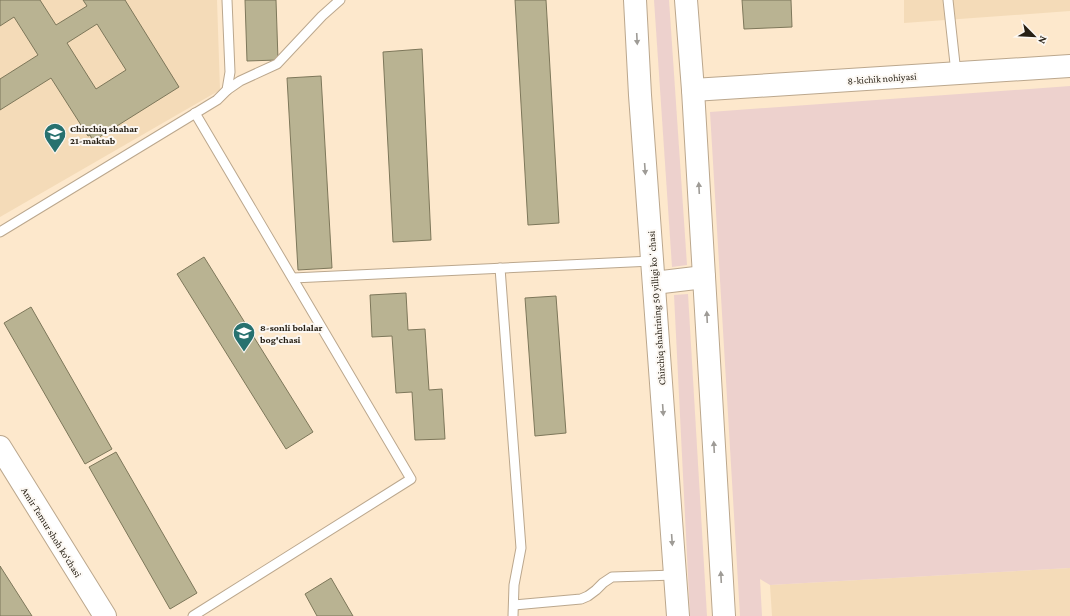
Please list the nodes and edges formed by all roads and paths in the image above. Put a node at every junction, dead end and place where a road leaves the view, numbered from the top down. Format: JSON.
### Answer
{"nodes":[{"id":1,"x":226,"y":0,"type":"edge"},
{"id":2,"x":340,"y":0,"type":"edge"},
{"id":3,"x":635,"y":0,"type":"edge"},
{"id":4,"x":686,"y":0,"type":"edge"},
{"id":5,"x":948,"y":0,"type":"edge"},
{"id":6,"x":1070,"y":66,"type":"edge"},
{"id":7,"x":956,"y":73,"type":"junction"},
{"id":8,"x":227,"y":90,"type":"junction"},
{"id":9,"x":693,"y":90,"type":"junction"},
{"id":10,"x":195,"y":113,"type":"junction"},
{"id":11,"x":0,"y":232,"type":"edge"},
{"id":12,"x":652,"y":261,"type":"junction"},
{"id":13,"x":500,"y":268,"type":"junction"},
{"id":14,"x":704,"y":277,"type":"junction"},
{"id":15,"x":293,"y":278,"type":"junction"},
{"id":16,"x":654,"y":282,"type":"junction"},
{"id":17,"x":0,"y":448,"type":"edge"},
{"id":18,"x":675,"y":575,"type":"junction"},
{"id":19,"x":514,"y":605,"type":"junction"},
{"id":20,"x":105,"y":616,"type":"edge"},
{"id":21,"x":192,"y":616,"type":"edge"},
{"id":22,"x":513,"y":616,"type":"edge"},
{"id":23,"x":678,"y":616,"type":"edge"},
{"id":24,"x":724,"y":616,"type":"edge"}],
"edges":[{"from":1,"to":8,"type":"lane"},
{"from":2,"to":8,"type":"lane"},
{"from":3,"to":12,"type":"main road","name":"Chirchiq shahrining 50 yilligi koʻchasi","one_way":true},
{"from":4,"to":9,"type":"main road"},
{"from":5,"to":7,"type":"lane"},
{"from":6,"to":7,"type":"main road","name":"8-kichik nohiyasi"},
{"from":7,"to":9,"type":"main road","name":"8-kichik nohiyasi"},
{"from":8,"to":10,"type":"lane"},
{"from":14,"to":9,"type":"main road","one_way":true},
{"from":10,"to":11,"type":"lane"},
{"from":10,"to":15,"type":"lane"},
{"from":12,"to":13,"type":"lane"},
{"from":12,"to":16,"type":"main road","name":"Chirchiq shahrining 50 yilligi koʻchasi"},
{"from":13,"to":15,"type":"lane"},
{"from":13,"to":19,"type":"lane"},
{"from":14,"to":16,"type":"main road"},
{"from":24,"to":14,"type":"main road","one_way":true},
{"from":15,"to":21,"type":"lane"},
{"from":16,"to":18,"type":"main road","name":"Chirchiq shahrining 50 yilligi koʻchasi","one_way":true},
{"from":17,"to":20,"type":"main road","name":"Amir Temur shoh ko‘chasi"},
{"from":18,"to":19,"type":"lane"},
{"from":18,"to":23,"type":"main road","name":"Chirchiq shahrining 50 yilligi koʻchasi"},
{"from":19,"to":22,"type":"lane"}]}
